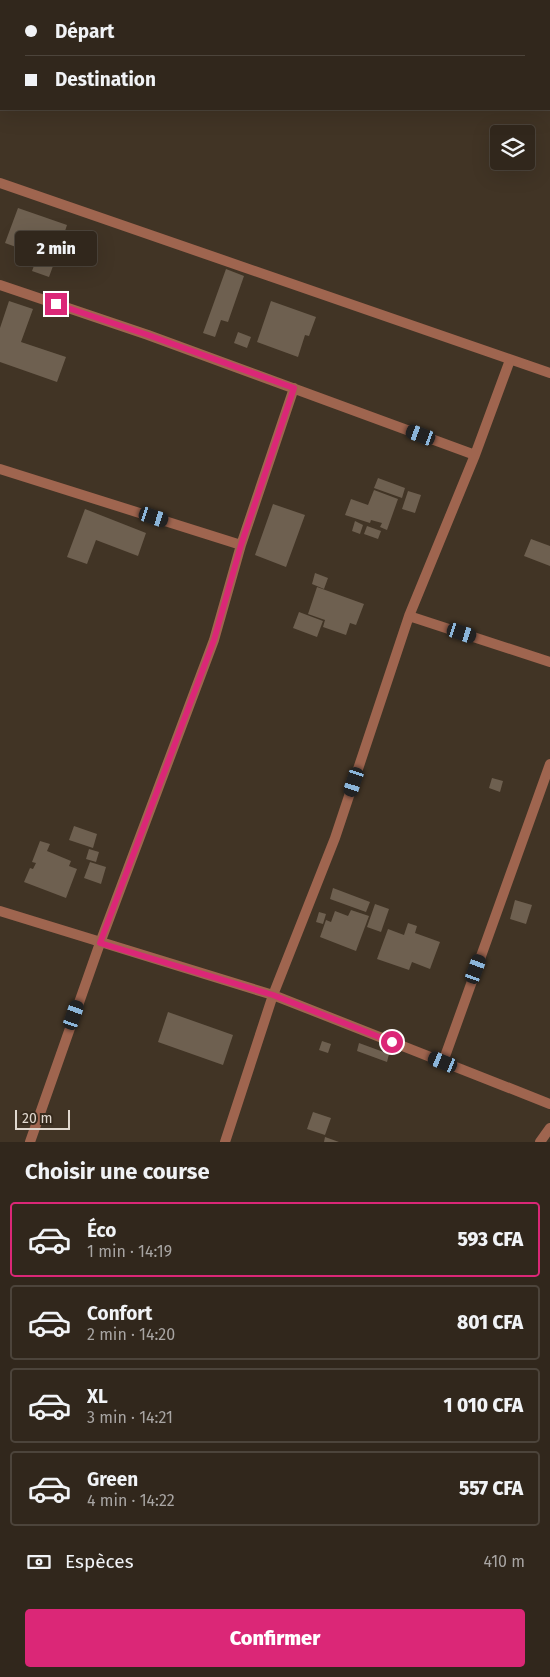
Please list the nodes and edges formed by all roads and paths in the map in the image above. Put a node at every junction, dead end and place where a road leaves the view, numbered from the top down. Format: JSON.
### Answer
{"nodes":[{"id":1,"x":0,"y":183,"type":"edge"},
{"id":2,"x":0,"y":285,"type":"edge"},
{"id":3,"x":510,"y":360,"type":"junction"},
{"id":4,"x":550,"y":373,"type":"edge"},
{"id":5,"x":294,"y":388,"type":"junction"},
{"id":6,"x":475,"y":455,"type":"junction"},
{"id":7,"x":0,"y":469,"type":"edge"},
{"id":8,"x":241,"y":545,"type":"junction"},
{"id":9,"x":408,"y":616,"type":"junction"},
{"id":10,"x":550,"y":662,"type":"edge"},
{"id":11,"x":550,"y":764,"type":"edge"},
{"id":12,"x":0,"y":911,"type":"edge"},
{"id":13,"x":100,"y":943,"type":"junction"},
{"id":14,"x":273,"y":995,"type":"junction"},
{"id":15,"x":443,"y":1062,"type":"junction"},
{"id":16,"x":550,"y":1104,"type":"edge"},
{"id":17,"x":550,"y":1128,"type":"edge"},
{"id":18,"x":30,"y":1142,"type":"edge"},
{"id":19,"x":225,"y":1142,"type":"edge"},
{"id":20,"x":540,"y":1142,"type":"edge"}],
"edges":[{"from":1,"to":3,"type":"street"},
{"from":2,"to":5,"type":"street"},
{"from":3,"to":4,"type":"street"},
{"from":3,"to":6,"type":"street"},
{"from":5,"to":6,"type":"street"},
{"from":5,"to":8,"type":"street"},
{"from":6,"to":9,"type":"street"},
{"from":7,"to":8,"type":"street"},
{"from":8,"to":13,"type":"street"},
{"from":9,"to":10,"type":"street"},
{"from":9,"to":14,"type":"street"},
{"from":11,"to":15,"type":"street"},
{"from":12,"to":13,"type":"street"},
{"from":13,"to":14,"type":"street"},
{"from":13,"to":18,"type":"street"},
{"from":14,"to":15,"type":"street"},
{"from":14,"to":19,"type":"street"},
{"from":15,"to":16,"type":"street"},
{"from":17,"to":20,"type":"street"}]}
